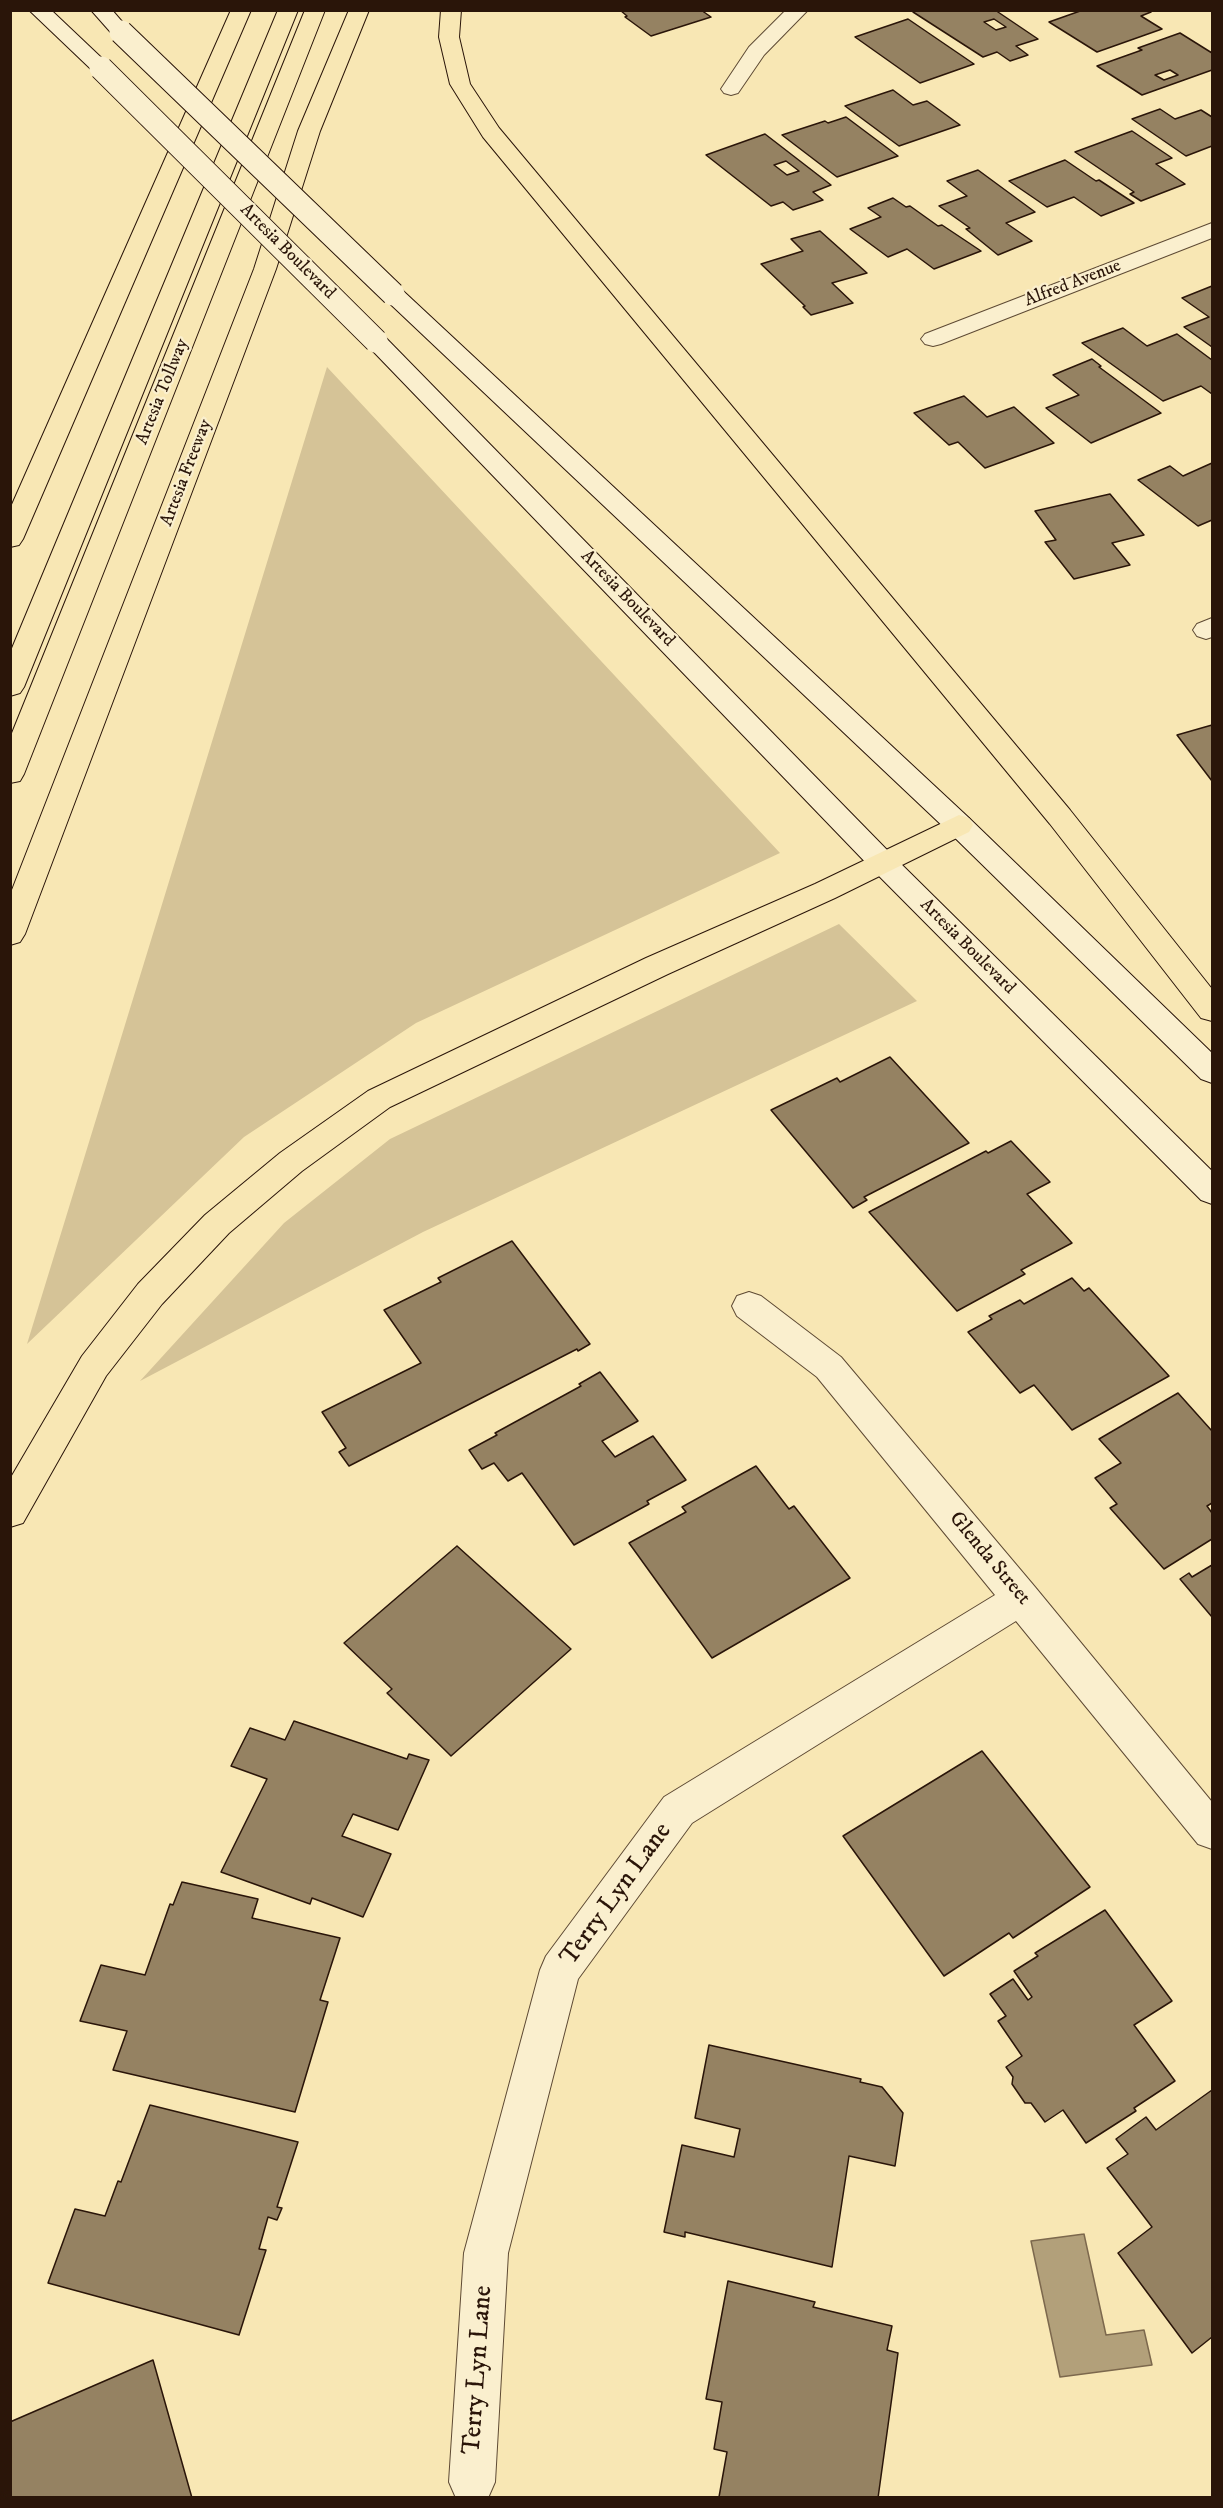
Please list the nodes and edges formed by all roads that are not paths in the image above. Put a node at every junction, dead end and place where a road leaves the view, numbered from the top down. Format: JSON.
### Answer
{"nodes":[{"id":1,"x":39,"y":10,"type":"edge"},
{"id":2,"x":101,"y":10,"type":"edge"},
{"id":3,"x":242,"y":10,"type":"edge"},
{"id":4,"x":288,"y":10,"type":"edge"},
{"id":5,"x":315,"y":10,"type":"edge"},
{"id":6,"x":359,"y":10,"type":"edge"},
{"id":7,"x":451,"y":10,"type":"edge"},
{"id":8,"x":798,"y":10,"type":"edge"},
{"id":9,"x":731,"y":90,"type":"dead end"},
{"id":10,"x":1212,"y":230,"type":"edge"},
{"id":11,"x":933,"y":339,"type":"dead end"},
{"id":12,"x":10,"y":539,"type":"edge"},
{"id":13,"x":10,"y":687,"type":"edge"},
{"id":14,"x":10,"y":774,"type":"edge"},
{"id":15,"x":958,"y":825,"type":"junction"},
{"id":16,"x":881,"y":861,"type":"junction"},
{"id":17,"x":10,"y":934,"type":"edge"},
{"id":18,"x":1212,"y":1010,"type":"edge"},
{"id":19,"x":1212,"y":1071,"type":"edge"},
{"id":20,"x":1212,"y":1191,"type":"edge"},
{"id":21,"x":749,"y":1306,"type":"dead end"},
{"id":22,"x":10,"y":1512,"type":"edge"},
{"id":23,"x":1022,"y":1598,"type":"junction"},
{"id":24,"x":1212,"y":1831,"type":"edge"},
{"id":25,"x":472,"y":2482,"type":"dead end"}],
"edges":[{"from":1,"to":16,"type":"main road","name":"Artesia Boulevard","bridge":true},
{"from":2,"to":15,"type":"main road","bridge":true},
{"from":3,"to":12,"type":"highway"},
{"from":4,"to":13,"type":"highway","name":"Artesia Tollway"},
{"from":5,"to":14,"type":"highway","name":"Artesia Tollway"},
{"from":6,"to":17,"type":"highway","name":"Artesia Freeway"},
{"from":7,"to":18,"type":"highway"},
{"from":8,"to":9,"type":"main road"},
{"from":10,"to":11,"type":"main road","name":"Alfred Avenue"},
{"from":15,"to":16,"type":"highway"},
{"from":15,"to":19,"type":"main road"},
{"from":16,"to":20,"type":"main road","name":"Artesia Boulevard"},
{"from":16,"to":22,"type":"highway"},
{"from":21,"to":23,"type":"main road","name":"Glenda Street"},
{"from":23,"to":24,"type":"main road","name":"Glenda Street"},
{"from":23,"to":25,"type":"main road","name":"Terry Lyn Lane"}]}
